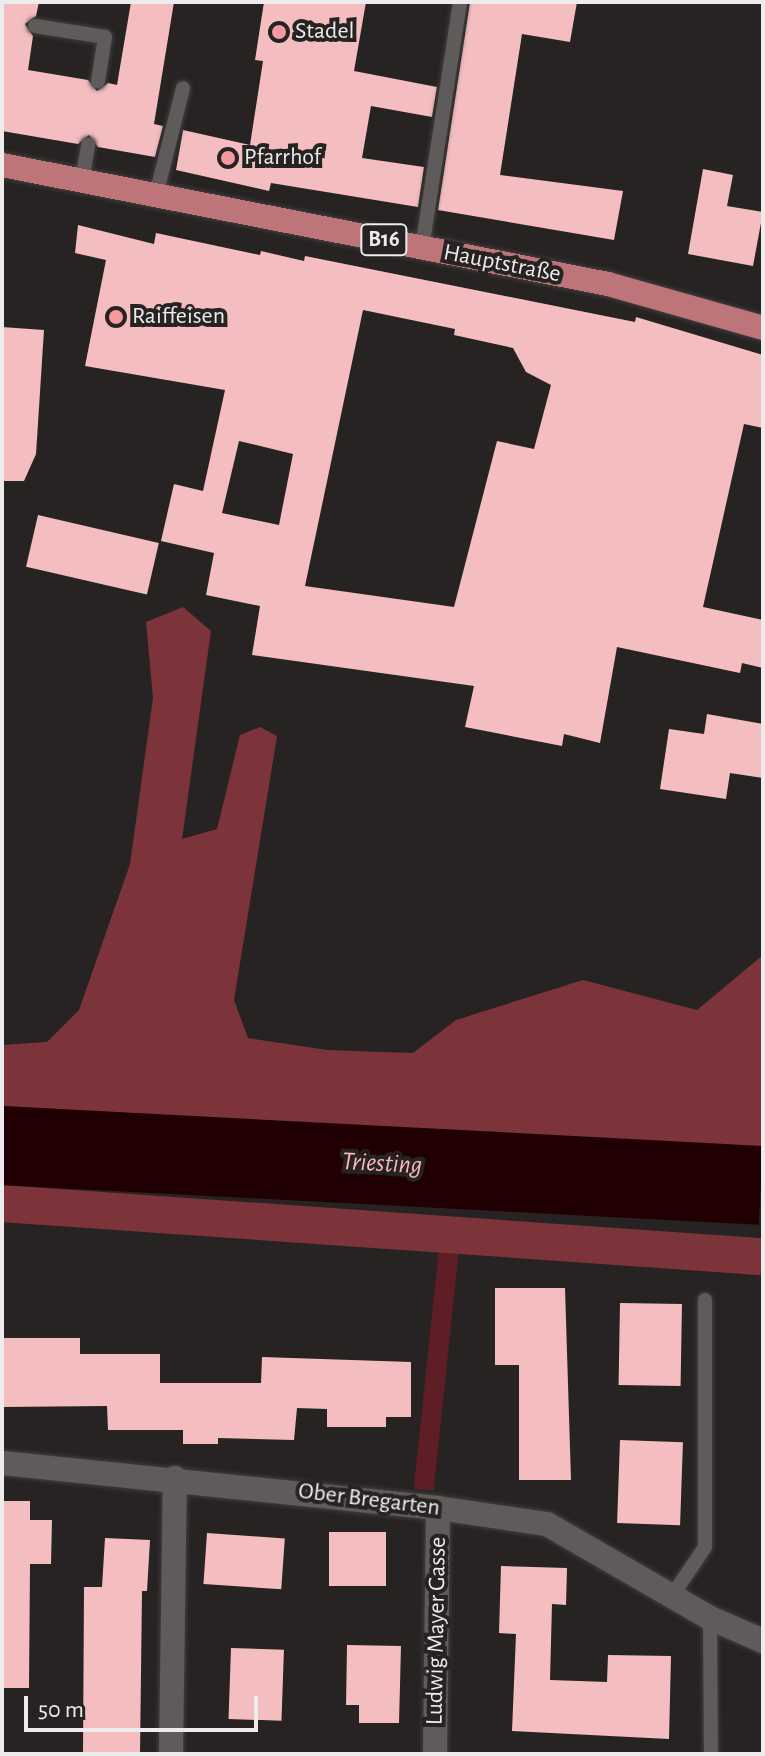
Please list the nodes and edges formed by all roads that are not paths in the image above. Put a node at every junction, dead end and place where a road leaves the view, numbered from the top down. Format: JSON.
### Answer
{"nodes":[{"id":1,"x":460,"y":2,"type":"edge"},
{"id":2,"x":35,"y":26,"type":"dead end"},
{"id":3,"x":98,"y":81,"type":"dead end"},
{"id":4,"x":183,"y":88,"type":"dead end"},
{"id":5,"x":88,"y":145,"type":"dead end"},
{"id":6,"x":2,"y":165,"type":"edge"},
{"id":7,"x":82,"y":180,"type":"junction"},
{"id":8,"x":156,"y":195,"type":"junction"},
{"id":9,"x":422,"y":248,"type":"junction"},
{"id":10,"x":763,"y":328,"type":"edge"},
{"id":11,"x":705,"y":1300,"type":"dead end"},
{"id":12,"x":2,"y":1463,"type":"edge"},
{"id":13,"x":175,"y":1478,"type":"junction"},
{"id":14,"x":438,"y":1508,"type":"junction"},
{"id":15,"x":672,"y":1596,"type":"junction"},
{"id":16,"x":710,"y":1618,"type":"junction"},
{"id":17,"x":763,"y":1641,"type":"edge"},
{"id":18,"x":171,"y":1754,"type":"edge"},
{"id":19,"x":435,"y":1754,"type":"edge"},
{"id":20,"x":711,"y":1754,"type":"edge"}],
"edges":[{"from":1,"to":9,"type":"lane"},
{"from":2,"to":3,"type":"lane"},
{"from":4,"to":8,"type":"lane"},
{"from":5,"to":7,"type":"lane"},
{"from":6,"to":7,"type":"main road","name":"Hauptstraße","number":"B16"},
{"from":7,"to":8,"type":"main road","name":"Hauptstraße","number":"B16"},
{"from":8,"to":9,"type":"main road","name":"Hauptstraße","number":"B16"},
{"from":9,"to":10,"type":"main road","name":"Hauptstraße","number":"B16"},
{"from":11,"to":15,"type":"lane"},
{"from":12,"to":13,"type":"street","name":"Ober Bregarten"},
{"from":13,"to":14,"type":"street","name":"Ober Bregarten"},
{"from":13,"to":18,"type":"street"},
{"from":14,"to":15,"type":"street","name":"Ober Bregarten"},
{"from":14,"to":19,"type":"street","name":"Ludwig Mayer Gasse"},
{"from":15,"to":16,"type":"street","name":"Ober Bregarten"},
{"from":16,"to":17,"type":"street","name":"Ober Bregarten"},
{"from":16,"to":20,"type":"lane"}]}
